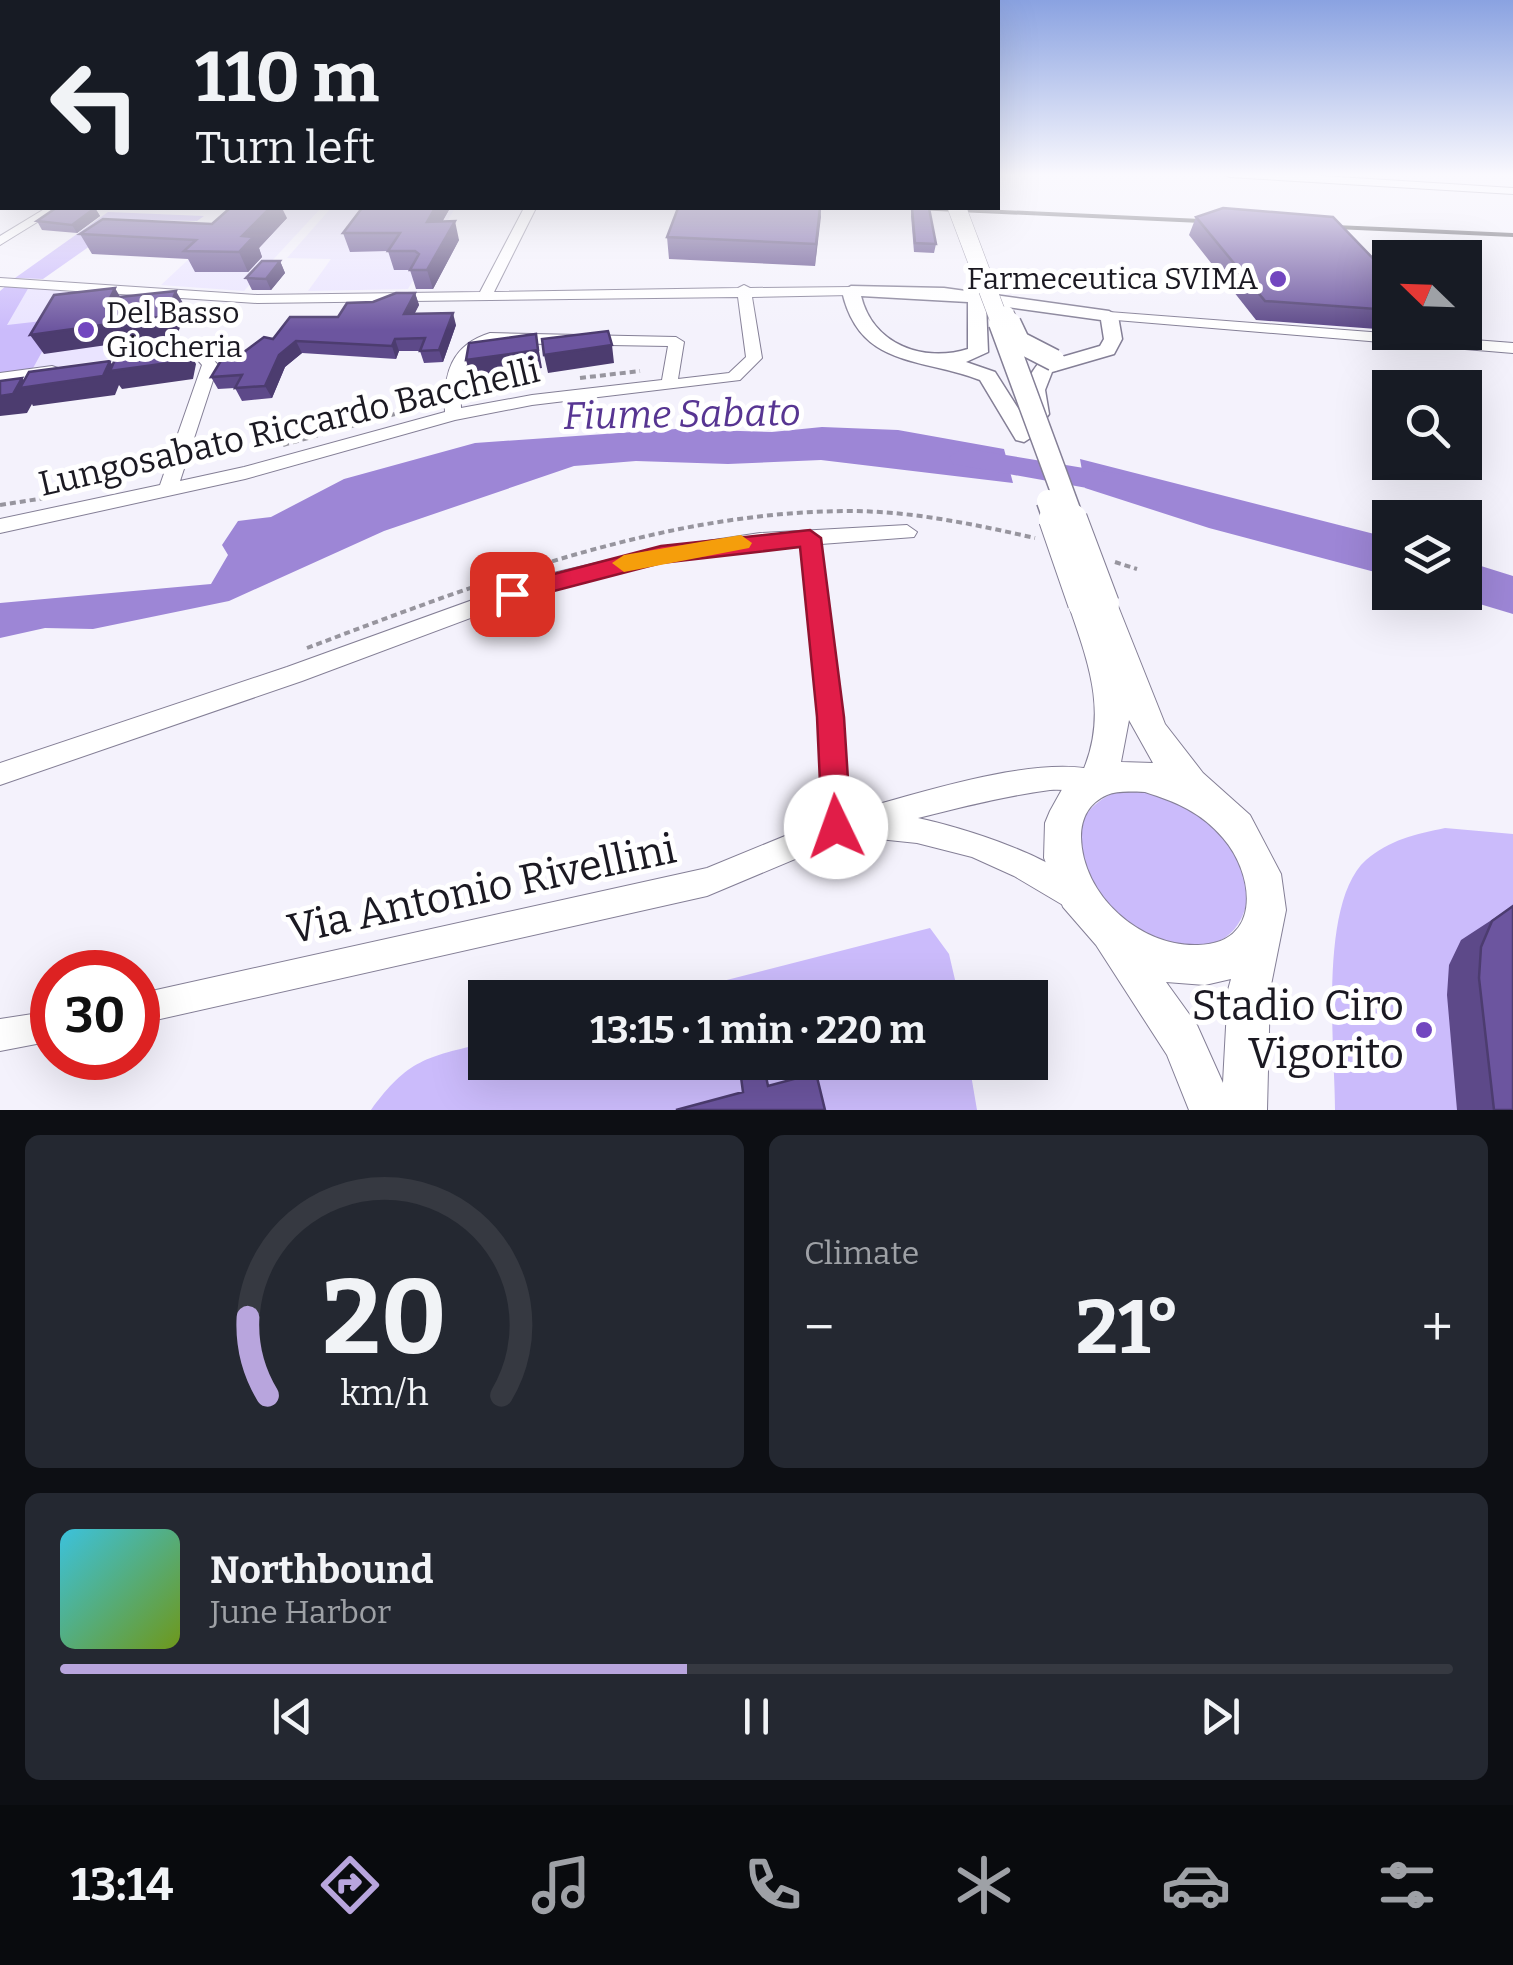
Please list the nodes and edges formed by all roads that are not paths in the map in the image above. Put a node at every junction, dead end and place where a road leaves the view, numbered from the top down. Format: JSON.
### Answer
{"nodes":[{"id":1,"x":24,"y":226,"type":"edge"},
{"id":2,"x":521,"y":226,"type":"edge"},
{"id":3,"x":952,"y":226,"type":"edge"},
{"id":4,"x":962,"y":226,"type":"edge"},
{"id":5,"x":0,"y":240,"type":"edge"},
{"id":6,"x":0,"y":282,"type":"edge"},
{"id":7,"x":769,"y":289,"type":"junction"},
{"id":8,"x":744,"y":290,"type":"junction"},
{"id":9,"x":851,"y":291,"type":"junction"},
{"id":10,"x":485,"y":294,"type":"junction"},
{"id":11,"x":983,"y":294,"type":"junction"},
{"id":12,"x":1109,"y":316,"type":"junction"},
{"id":13,"x":754,"y":334,"type":"junction"},
{"id":14,"x":1513,"y":348,"type":"edge"},
{"id":15,"x":150,"y":360,"type":"edge"},
{"id":16,"x":1061,"y":362,"type":"junction"},
{"id":17,"x":952,"y":363,"type":"junction"},
{"id":18,"x":72,"y":369,"type":"edge"},
{"id":19,"x":0,"y":378,"type":"edge"},
{"id":20,"x":669,"y":384,"type":"junction"},
{"id":21,"x":452,"y":416,"type":"junction"},
{"id":22,"x":1035,"y":440,"type":"junction"},
{"id":23,"x":168,"y":490,"type":"junction"},
{"id":24,"x":0,"y":526,"type":"edge"},
{"id":25,"x":906,"y":532,"type":"dead end"},
{"id":26,"x":810,"y":538,"type":"junction"},
{"id":27,"x":1094,"y":604,"type":"junction"},
{"id":28,"x":0,"y":774,"type":"edge"},
{"id":29,"x":1096,"y":781,"type":"junction"},
{"id":30,"x":1199,"y":794,"type":"junction"},
{"id":31,"x":836,"y":827,"type":"junction"},
{"id":32,"x":1091,"y":914,"type":"junction"},
{"id":33,"x":1261,"y":930,"type":"junction"},
{"id":34,"x":160,"y":1004,"type":"edge"},
{"id":35,"x":30,"y":1029,"type":"edge"},
{"id":36,"x":0,"y":1034,"type":"edge"},
{"id":37,"x":1212,"y":1110,"type":"edge"},
{"id":38,"x":1244,"y":1110,"type":"edge"}],
"edges":[{"from":1,"to":5,"type":"street"},
{"from":2,"to":10,"type":"street"},
{"from":3,"to":11,"type":"main road"},
{"from":4,"to":11,"type":"main road","bridge":true},
{"from":6,"to":10,"type":"street"},
{"from":7,"to":8,"type":"street"},
{"from":7,"to":9,"type":"street"},
{"from":7,"to":13,"type":"street","name":"Lungosabato Riccardo Bacchelli"},
{"from":8,"to":10,"type":"street"},
{"from":8,"to":13,"type":"street"},
{"from":9,"to":12,"type":"street"},
{"from":9,"to":17,"type":"street"},
{"from":11,"to":16,"type":"street","bridge":true},
{"from":11,"to":17,"type":"street"},
{"from":11,"to":22,"type":"main road"},
{"from":12,"to":14,"type":"street"},
{"from":12,"to":16,"type":"street"},
{"from":13,"to":20,"type":"street","name":"Lungosabato Riccardo Bacchelli"},
{"from":15,"to":23,"type":"street"},
{"from":16,"to":22,"type":"street","bridge":true},
{"from":17,"to":22,"type":"street"},
{"from":18,"to":19,"type":"street"},
{"from":20,"to":21,"type":"street","name":"Lungosabato Riccardo Bacchelli"},
{"from":20,"to":21,"type":"street"},
{"from":21,"to":23,"type":"street","name":"Lungosabato Riccardo Bacchelli"},
{"from":22,"to":27,"type":"main road","bridge":true},
{"from":23,"to":24,"type":"street","name":"Lungosabato Riccardo Bacchelli"},
{"from":25,"to":26,"type":"street"},
{"from":26,"to":28,"type":"street"},
{"from":26,"to":31,"type":"street"},
{"from":27,"to":29,"type":"main road"},
{"from":27,"to":30,"type":"main road"},
{"from":29,"to":30,"type":"main road"},
{"from":29,"to":31,"type":"street","name":"Via Antonio Rivellini"},
{"from":29,"to":32,"type":"main road"},
{"from":30,"to":33,"type":"main road"},
{"from":31,"to":32,"type":"street","name":"Via Antonio Rivellini"},
{"from":31,"to":34,"type":"street","name":"Via Antonio Rivellini"},
{"from":32,"to":33,"type":"main road"},
{"from":32,"to":37,"type":"main road"},
{"from":33,"to":38,"type":"main road"},
{"from":35,"to":36,"type":"street"}]}
